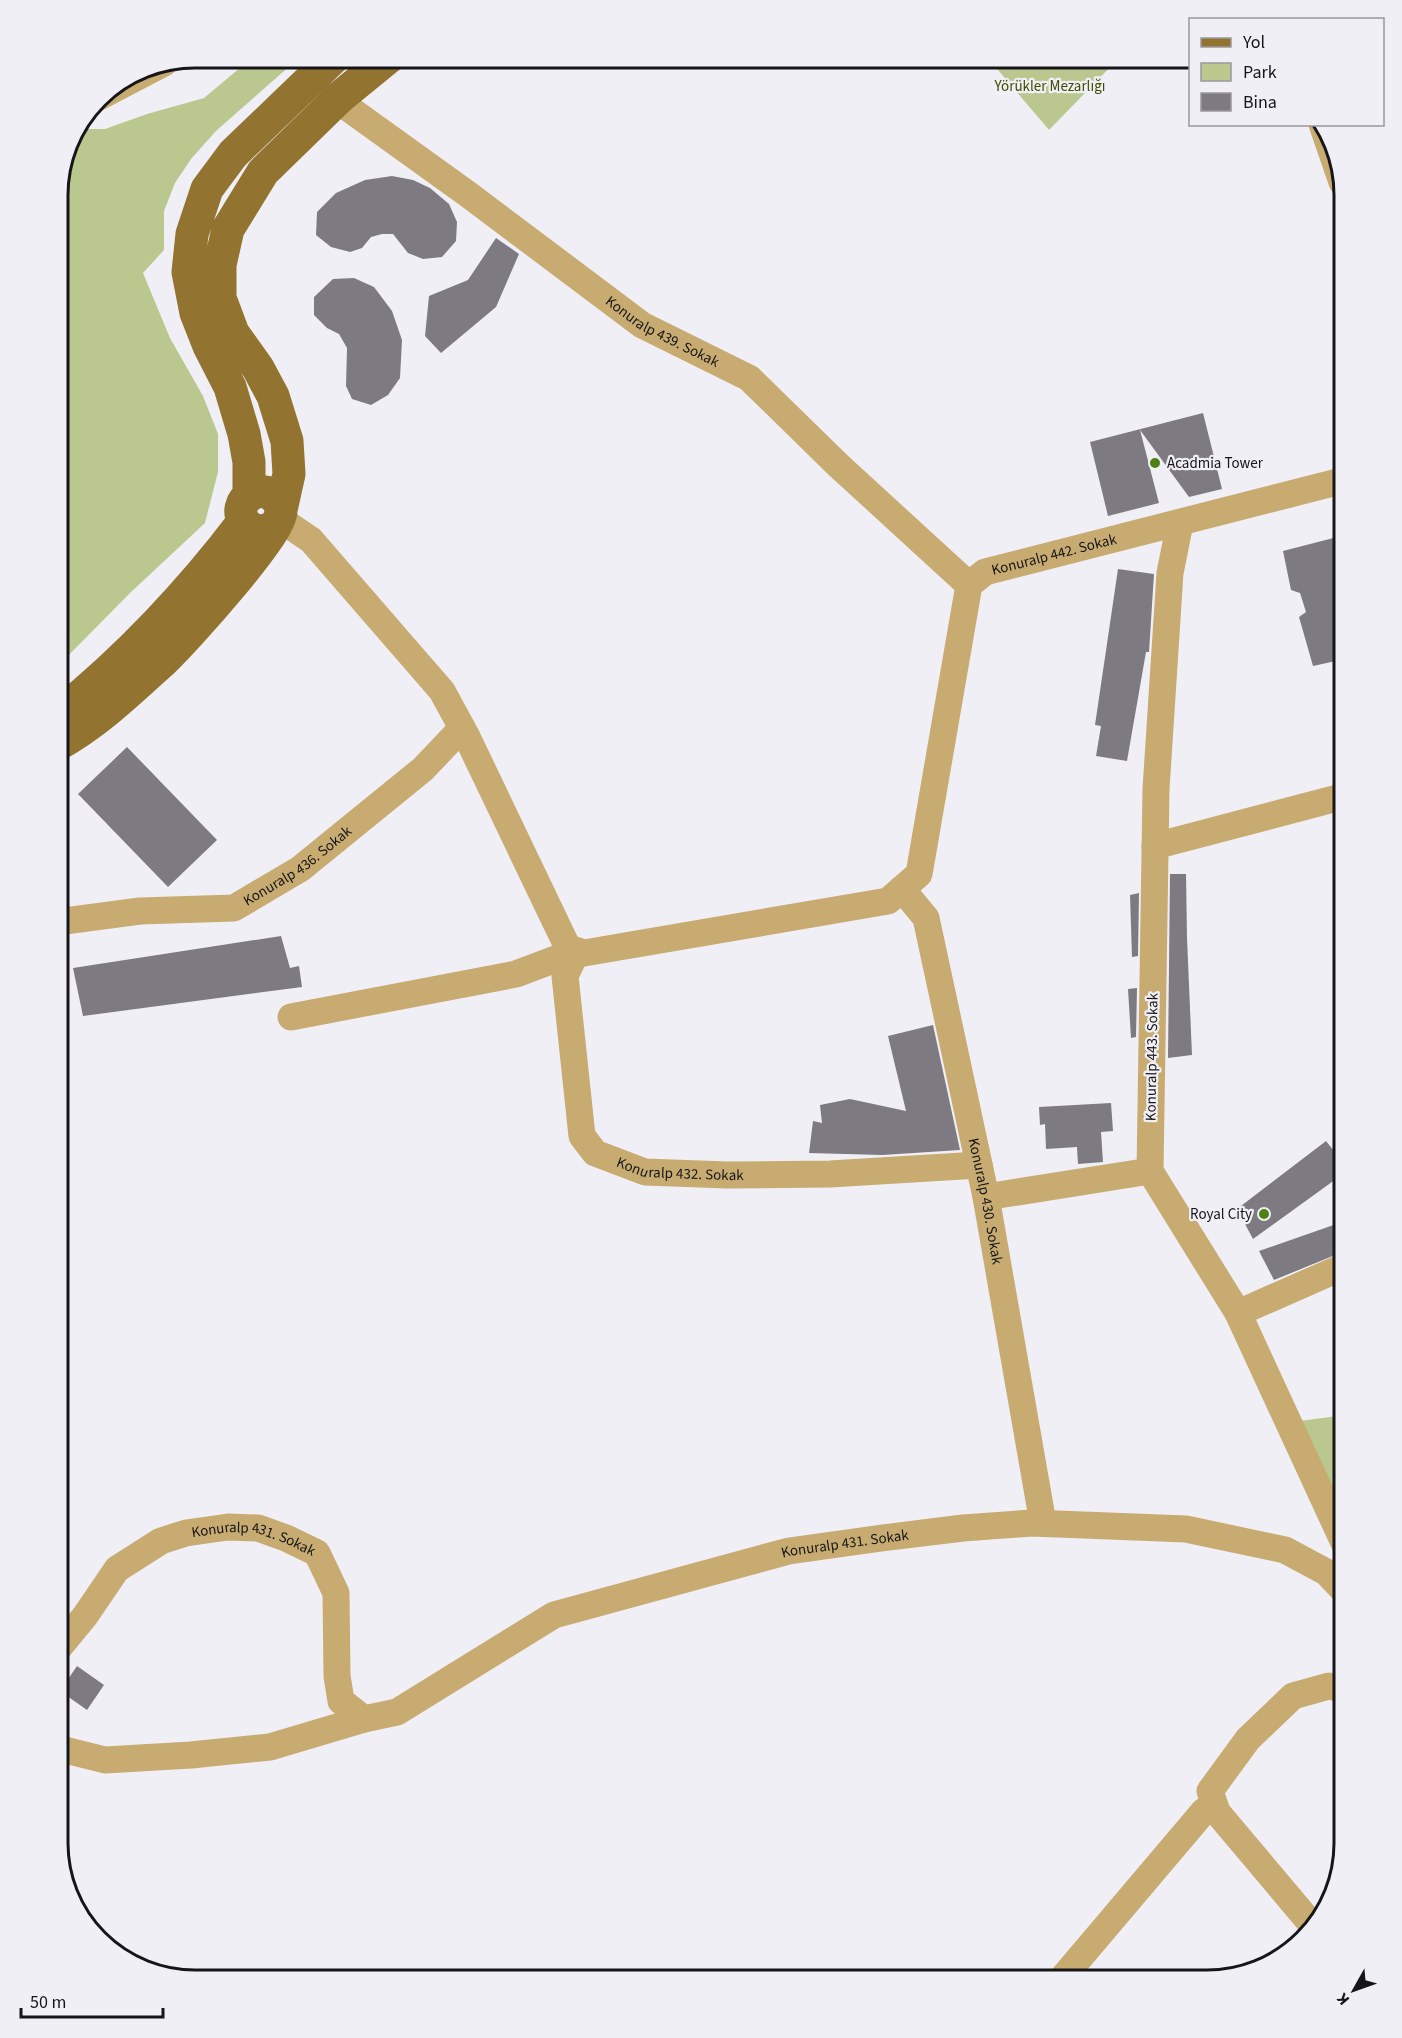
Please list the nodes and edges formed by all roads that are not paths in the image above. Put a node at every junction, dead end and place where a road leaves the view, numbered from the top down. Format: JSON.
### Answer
{"nodes":[{"id":1,"x":323,"y":68,"type":"edge"},
{"id":2,"x":376,"y":68,"type":"edge"},
{"id":3,"x":337,"y":100,"type":"junction"},
{"id":4,"x":1334,"y":483,"type":"edge"},
{"id":5,"x":246,"y":509,"type":"junction"},
{"id":6,"x":279,"y":518,"type":"junction"},
{"id":7,"x":1180,"y":523,"type":"junction"},
{"id":8,"x":969,"y":585,"type":"junction"},
{"id":9,"x":68,"y":706,"type":"edge"},
{"id":10,"x":462,"y":728,"type":"junction"},
{"id":11,"x":68,"y":739,"type":"edge"},
{"id":12,"x":1334,"y":802,"type":"edge"},
{"id":13,"x":1155,"y":846,"type":"junction"},
{"id":14,"x":902,"y":889,"type":"junction"},
{"id":15,"x":68,"y":921,"type":"edge"},
{"id":16,"x":577,"y":951,"type":"junction"},
{"id":17,"x":291,"y":1017,"type":"dead end"},
{"id":18,"x":979,"y":1165,"type":"junction"},
{"id":19,"x":1150,"y":1171,"type":"junction"},
{"id":20,"x":986,"y":1197,"type":"junction"},
{"id":21,"x":1334,"y":1271,"type":"edge"},
{"id":22,"x":1238,"y":1313,"type":"junction"},
{"id":23,"x":1334,"y":1521,"type":"edge"},
{"id":24,"x":1043,"y":1523,"type":"junction"},
{"id":25,"x":1334,"y":1580,"type":"edge"},
{"id":26,"x":68,"y":1637,"type":"edge"},
{"id":27,"x":1334,"y":1687,"type":"edge"},
{"id":28,"x":364,"y":1719,"type":"junction"},
{"id":29,"x":68,"y":1751,"type":"edge"},
{"id":30,"x":1215,"y":1806,"type":"junction"},
{"id":31,"x":1308,"y":1920,"type":"edge"},
{"id":32,"x":1069,"y":1970,"type":"edge"}],
"edges":[{"from":1,"to":5,"type":"main road"},
{"from":2,"to":3,"type":"main road"},
{"from":3,"to":6,"type":"main road"},
{"from":3,"to":8,"type":"street","name":"Konuralp 439. Sokak"},
{"from":4,"to":7,"type":"street","name":"Konuralp 442. Sokak"},
{"from":5,"to":6,"type":"main road"},
{"from":5,"to":9,"type":"main road"},
{"from":6,"to":10,"type":"street"},
{"from":6,"to":11,"type":"main road"},
{"from":7,"to":8,"type":"street","name":"Konuralp 442. Sokak"},
{"from":7,"to":13,"type":"street","name":"Konuralp 443. Sokak"},
{"from":8,"to":14,"type":"street"},
{"from":10,"to":15,"type":"street","name":"Konuralp 436. Sokak"},
{"from":10,"to":16,"type":"street"},
{"from":12,"to":13,"type":"street"},
{"from":13,"to":19,"type":"street","name":"Konuralp 443. Sokak"},
{"from":14,"to":16,"type":"street"},
{"from":14,"to":18,"type":"street","name":"Konuralp 430. Sokak"},
{"from":16,"to":17,"type":"street"},
{"from":16,"to":18,"type":"street","name":"Konuralp 432. Sokak"},
{"from":18,"to":20,"type":"street","name":"Konuralp 430. Sokak"},
{"from":19,"to":20,"type":"street"},
{"from":19,"to":22,"type":"street"},
{"from":20,"to":24,"type":"street","name":"Konuralp 430. Sokak"},
{"from":21,"to":22,"type":"street"},
{"from":22,"to":23,"type":"street"},
{"from":24,"to":25,"type":"street","name":"Konuralp 431. Sokak"},
{"from":24,"to":28,"type":"street","name":"Konuralp 431. Sokak"},
{"from":26,"to":28,"type":"street","name":"Konuralp 431. Sokak"},
{"from":27,"to":30,"type":"street"},
{"from":28,"to":29,"type":"street","name":"Konuralp 431. Sokak"},
{"from":30,"to":31,"type":"street"},
{"from":30,"to":32,"type":"street"}]}
